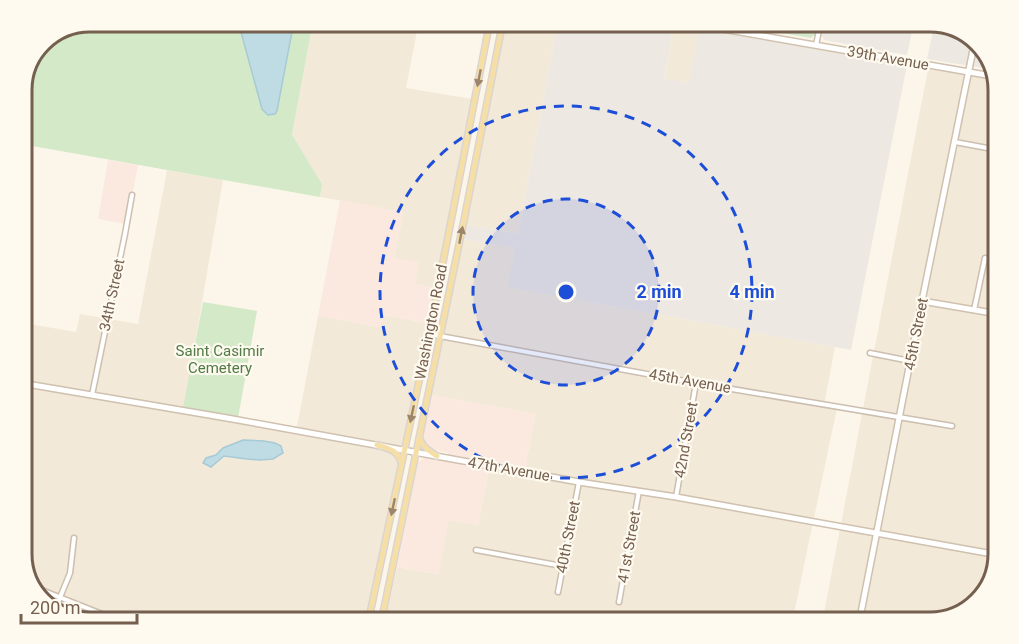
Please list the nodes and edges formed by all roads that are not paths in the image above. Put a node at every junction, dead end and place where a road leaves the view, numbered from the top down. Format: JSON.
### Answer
{"nodes":[{"id":1,"x":488,"y":32,"type":"edge"},
{"id":2,"x":500,"y":32,"type":"edge"},
{"id":3,"x":741,"y":32,"type":"edge"},
{"id":4,"x":819,"y":32,"type":"edge"},
{"id":5,"x":816,"y":45,"type":"junction"},
{"id":6,"x":973,"y":51,"type":"edge"},
{"id":7,"x":969,"y":72,"type":"junction"},
{"id":8,"x":986,"y":75,"type":"edge"},
{"id":9,"x":955,"y":142,"type":"junction"},
{"id":10,"x":988,"y":148,"type":"edge"},
{"id":11,"x":132,"y":195,"type":"dead end"},
{"id":12,"x":985,"y":258,"type":"dead end"},
{"id":13,"x":922,"y":301,"type":"junction"},
{"id":14,"x":974,"y":310,"type":"junction"},
{"id":15,"x":988,"y":312,"type":"edge"},
{"id":16,"x":429,"y":334,"type":"junction"},
{"id":17,"x":440,"y":336,"type":"junction"},
{"id":18,"x":870,"y":353,"type":"dead end"},
{"id":19,"x":910,"y":361,"type":"junction"},
{"id":20,"x":696,"y":382,"type":"junction"},
{"id":21,"x":32,"y":385,"type":"edge"},
{"id":22,"x":92,"y":395,"type":"junction"},
{"id":23,"x":900,"y":416,"type":"junction"},
{"id":24,"x":952,"y":426,"type":"dead end"},
{"id":25,"x":420,"y":436,"type":"junction"},
{"id":26,"x":377,"y":445,"type":"junction"},
{"id":27,"x":405,"y":450,"type":"junction"},
{"id":28,"x":416,"y":452,"type":"junction"},
{"id":29,"x":437,"y":456,"type":"junction"},
{"id":30,"x":402,"y":466,"type":"junction"},
{"id":31,"x":579,"y":482,"type":"junction"},
{"id":32,"x":639,"y":491,"type":"junction"},
{"id":33,"x":675,"y":497,"type":"junction"},
{"id":34,"x":876,"y":534,"type":"junction"},
{"id":35,"x":74,"y":538,"type":"dead end"},
{"id":36,"x":476,"y":550,"type":"dead end"},
{"id":37,"x":988,"y":553,"type":"edge"},
{"id":38,"x":562,"y":566,"type":"junction"},
{"id":39,"x":45,"y":591,"type":"edge"},
{"id":40,"x":558,"y":592,"type":"dead end"},
{"id":41,"x":59,"y":597,"type":"junction"},
{"id":42,"x":619,"y":602,"type":"dead end"},
{"id":43,"x":57,"y":603,"type":"edge"},
{"id":44,"x":93,"y":612,"type":"edge"},
{"id":45,"x":370,"y":612,"type":"edge"},
{"id":46,"x":383,"y":612,"type":"edge"},
{"id":47,"x":861,"y":612,"type":"edge"}],
"edges":[{"from":1,"to":16,"type":"main road","name":"Washington Road","one_way":true},
{"from":17,"to":2,"type":"main road","name":"Washington Road","one_way":true},
{"from":3,"to":5,"type":"street","name":"39th Avenue"},
{"from":4,"to":5,"type":"street"},
{"from":5,"to":7,"type":"street","name":"39th Avenue"},
{"from":6,"to":7,"type":"street","name":"45th Street"},
{"from":7,"to":8,"type":"street","name":"39th Avenue"},
{"from":7,"to":9,"type":"street","name":"45th Street"},
{"from":9,"to":10,"type":"street"},
{"from":9,"to":13,"type":"street","name":"45th Street"},
{"from":11,"to":22,"type":"street","name":"34th Street"},
{"from":12,"to":14,"type":"street"},
{"from":13,"to":14,"type":"street"},
{"from":13,"to":19,"type":"street","name":"45th Street"},
{"from":14,"to":15,"type":"street"},
{"from":16,"to":17,"type":"street","name":"45th Avenue"},
{"from":16,"to":27,"type":"main road","name":"Washington Road","one_way":true},
{"from":17,"to":20,"type":"street","name":"45th Avenue"},
{"from":17,"to":25,"type":"main road","name":"Washington Road"},
{"from":18,"to":19,"type":"street"},
{"from":19,"to":23,"type":"street","name":"45th Street"},
{"from":20,"to":23,"type":"street","name":"45th Avenue"},
{"from":20,"to":33,"type":"street","name":"42nd Street"},
{"from":21,"to":22,"type":"street","name":"47th Avenue"},
{"from":22,"to":26,"type":"street","name":"47th Avenue"},
{"from":23,"to":24,"type":"street","name":"45th Avenue"},
{"from":23,"to":34,"type":"street","name":"45th Street"},
{"from":25,"to":28,"type":"main road","name":"Washington Road"},
{"from":25,"to":29,"type":"main road"},
{"from":26,"to":27,"type":"street","name":"47th Avenue"},
{"from":26,"to":30,"type":"main road"},
{"from":27,"to":28,"type":"street","name":"47th Avenue"},
{"from":27,"to":30,"type":"main road","name":"Washington Road"},
{"from":28,"to":29,"type":"street","name":"47th Avenue"},
{"from":28,"to":46,"type":"main road","name":"Washington Road"},
{"from":29,"to":31,"type":"street","name":"47th Avenue"},
{"from":30,"to":45,"type":"main road","name":"Washington Road","one_way":true},
{"from":31,"to":32,"type":"street","name":"47th Avenue"},
{"from":31,"to":38,"type":"street","name":"40th Street"},
{"from":32,"to":33,"type":"street","name":"47th Avenue"},
{"from":32,"to":42,"type":"street","name":"41st Street"},
{"from":33,"to":34,"type":"street","name":"47th Avenue"},
{"from":34,"to":37,"type":"street","name":"47th Avenue"},
{"from":34,"to":47,"type":"street","name":"45th Street"},
{"from":35,"to":41,"type":"street"},
{"from":36,"to":38,"type":"street"},
{"from":38,"to":40,"type":"street","name":"40th Street"},
{"from":39,"to":41,"type":"street"},
{"from":41,"to":43,"type":"street"},
{"from":41,"to":44,"type":"street"}]}
